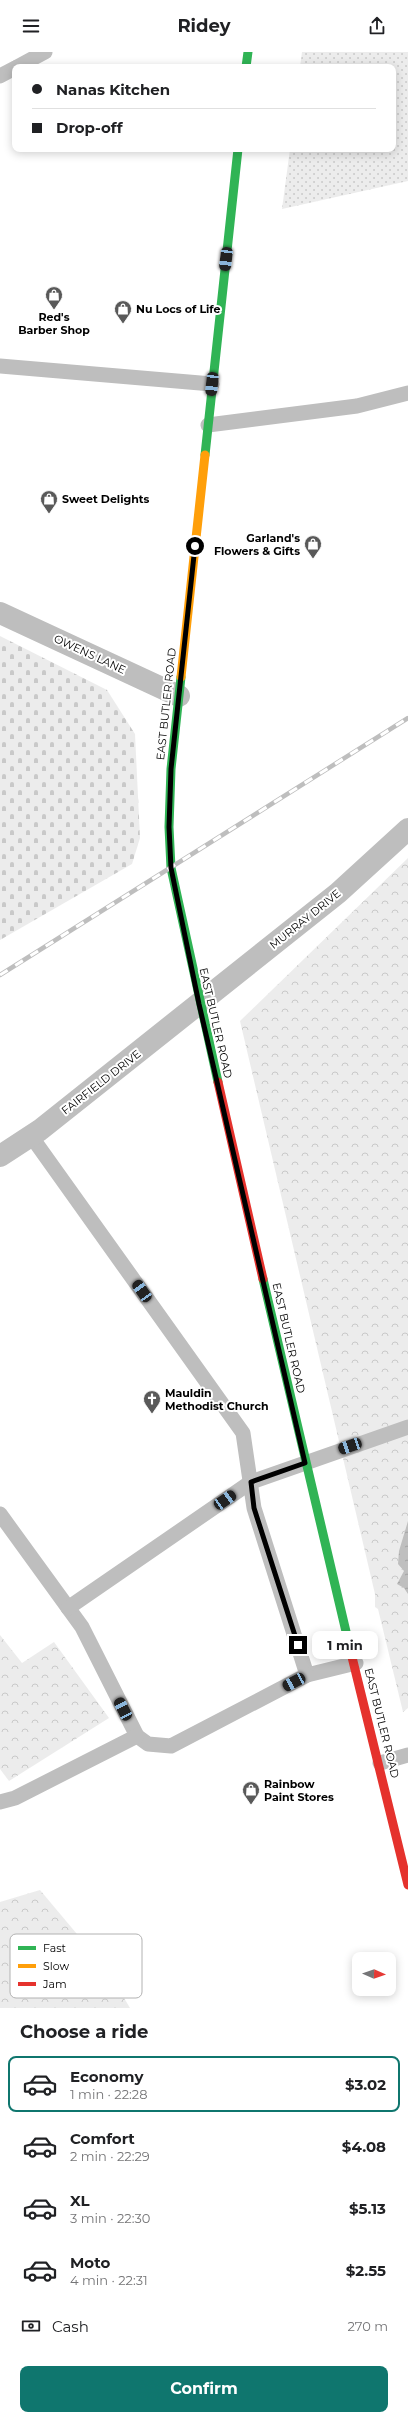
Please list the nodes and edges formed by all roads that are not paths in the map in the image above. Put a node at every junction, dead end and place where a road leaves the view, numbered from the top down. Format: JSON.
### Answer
{"nodes":[{"id":1,"x":45,"y":52,"type":"edge"},
{"id":2,"x":248,"y":52,"type":"edge"},
{"id":3,"x":23,"y":64,"type":"edge"},
{"id":4,"x":246,"y":64,"type":"edge"},
{"id":5,"x":12,"y":70,"type":"edge"},
{"id":6,"x":0,"y":76,"type":"edge"},
{"id":7,"x":238,"y":152,"type":"edge"},
{"id":8,"x":0,"y":366,"type":"edge"},
{"id":9,"x":212,"y":384,"type":"junction"},
{"id":10,"x":408,"y":393,"type":"edge"},
{"id":11,"x":208,"y":425,"type":"junction"},
{"id":12,"x":0,"y":612,"type":"edge"},
{"id":13,"x":179,"y":696,"type":"junction"},
{"id":14,"x":408,"y":829,"type":"edge"},
{"id":15,"x":199,"y":1004,"type":"junction"},
{"id":16,"x":31,"y":1136,"type":"junction"},
{"id":17,"x":0,"y":1156,"type":"edge"},
{"id":18,"x":408,"y":1427,"type":"edge"},
{"id":19,"x":305,"y":1463,"type":"junction"},
{"id":20,"x":251,"y":1482,"type":"junction"},
{"id":21,"x":0,"y":1514,"type":"edge"},
{"id":22,"x":68,"y":1608,"type":"junction"},
{"id":23,"x":356,"y":1663,"type":"junction"},
{"id":24,"x":307,"y":1675,"type":"junction"},
{"id":25,"x":137,"y":1736,"type":"junction"},
{"id":26,"x":408,"y":1755,"type":"edge"},
{"id":27,"x":380,"y":1763,"type":"junction"},
{"id":28,"x":0,"y":1802,"type":"edge"},
{"id":29,"x":408,"y":1885,"type":"edge"}],
"edges":[{"from":1,"to":3,"type":"lane"},
{"from":2,"to":4,"type":"main road"},
{"from":5,"to":6,"type":"lane"},
{"from":7,"to":9,"type":"main road","name":"EAST BUTLER ROAD"},
{"from":8,"to":9,"type":"lane"},
{"from":9,"to":11,"type":"main road","name":"EAST BUTLER ROAD"},
{"from":10,"to":11,"type":"lane"},
{"from":11,"to":13,"type":"main road","name":"EAST BUTLER ROAD"},
{"from":12,"to":13,"type":"street","name":"OWENS LANE"},
{"from":13,"to":15,"type":"main road","name":"EAST BUTLER ROAD"},
{"from":14,"to":15,"type":"street","name":"MURRAY DRIVE"},
{"from":15,"to":16,"type":"street","name":"FAIRFIELD DRIVE"},
{"from":15,"to":19,"type":"main road","name":"EAST BUTLER ROAD"},
{"from":16,"to":17,"type":"street","name":"FAIRFIELD DRIVE"},
{"from":16,"to":20,"type":"lane"},
{"from":18,"to":19,"type":"lane"},
{"from":19,"to":20,"type":"lane"},
{"from":19,"to":23,"type":"main road","name":"EAST BUTLER ROAD"},
{"from":20,"to":22,"type":"lane"},
{"from":20,"to":24,"type":"lane"},
{"from":21,"to":22,"type":"lane"},
{"from":22,"to":25,"type":"lane"},
{"from":23,"to":24,"type":"lane"},
{"from":23,"to":27,"type":"main road","name":"EAST BUTLER ROAD"},
{"from":24,"to":25,"type":"lane"},
{"from":25,"to":28,"type":"lane"},
{"from":26,"to":27,"type":"lane"},
{"from":27,"to":29,"type":"main road","name":"EAST BUTLER ROAD"}]}
